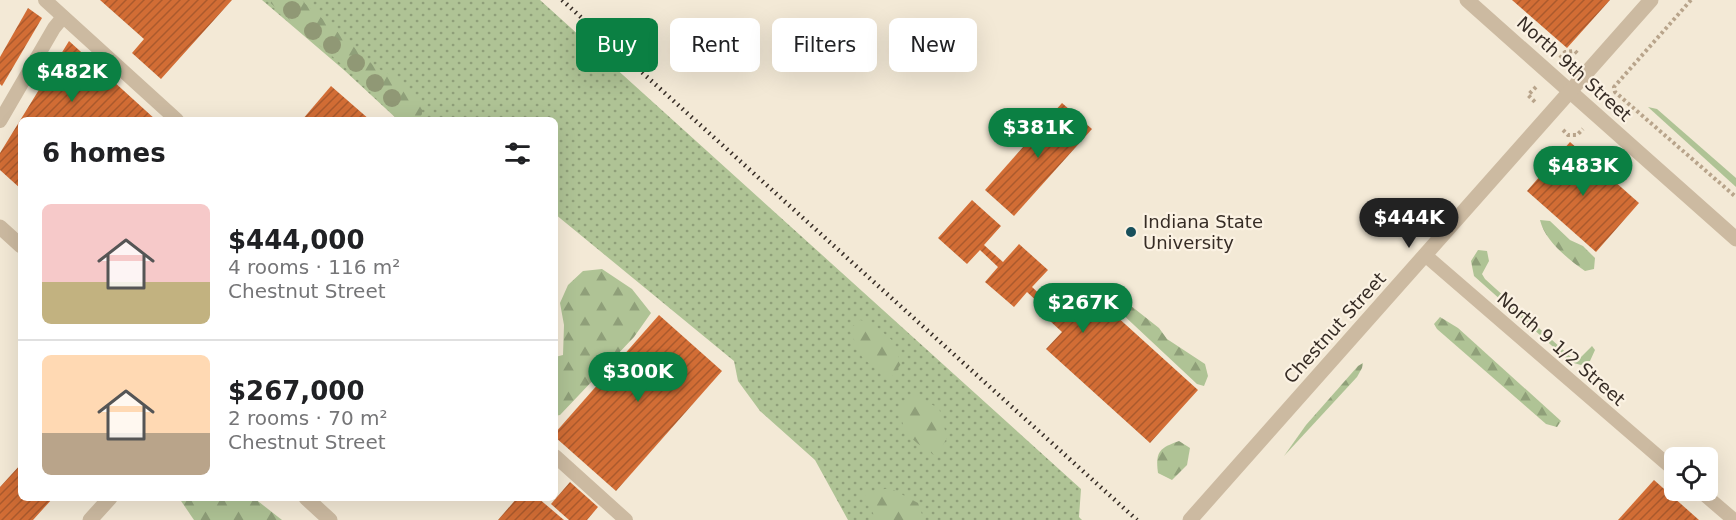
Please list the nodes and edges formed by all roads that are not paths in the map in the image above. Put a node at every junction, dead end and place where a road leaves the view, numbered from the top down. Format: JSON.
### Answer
{"nodes":[{"id":1,"x":45,"y":0,"type":"edge"},
{"id":2,"x":1467,"y":0,"type":"edge"},
{"id":3,"x":1651,"y":0,"type":"edge"},
{"id":4,"x":63,"y":17,"type":"junction"},
{"id":5,"x":1570,"y":91,"type":"junction"},
{"id":6,"x":174,"y":117,"type":"edge"},
{"id":7,"x":0,"y":122,"type":"edge"},
{"id":8,"x":0,"y":227,"type":"edge"},
{"id":9,"x":1736,"y":239,"type":"edge"},
{"id":10,"x":18,"y":243,"type":"edge"},
{"id":11,"x":1425,"y":255,"type":"junction"},
{"id":12,"x":558,"y":459,"type":"edge"},
{"id":13,"x":1664,"y":461,"type":"edge"},
{"id":14,"x":107,"y":501,"type":"edge"},
{"id":15,"x":309,"y":501,"type":"edge"},
{"id":16,"x":1712,"y":501,"type":"edge"},
{"id":17,"x":90,"y":520,"type":"edge"},
{"id":18,"x":330,"y":520,"type":"edge"},
{"id":19,"x":627,"y":520,"type":"edge"},
{"id":20,"x":1190,"y":520,"type":"edge"},
{"id":21,"x":1734,"y":520,"type":"edge"}],
"edges":[{"from":1,"to":4,"type":"lane"},
{"from":2,"to":5,"type":"street","name":"North 9th Street"},
{"from":3,"to":5,"type":"street","name":"Chestnut Street"},
{"from":4,"to":6,"type":"lane"},
{"from":4,"to":7,"type":"lane"},
{"from":5,"to":9,"type":"street","name":"North 9th Street"},
{"from":5,"to":11,"type":"street","name":"Chestnut Street"},
{"from":8,"to":10,"type":"street"},
{"from":11,"to":13,"type":"lane","name":"North 9 1/2 Street"},
{"from":11,"to":20,"type":"street","name":"Chestnut Street"},
{"from":12,"to":19,"type":"lane"},
{"from":14,"to":17,"type":"street"},
{"from":15,"to":18,"type":"street"},
{"from":16,"to":21,"type":"lane"}]}
